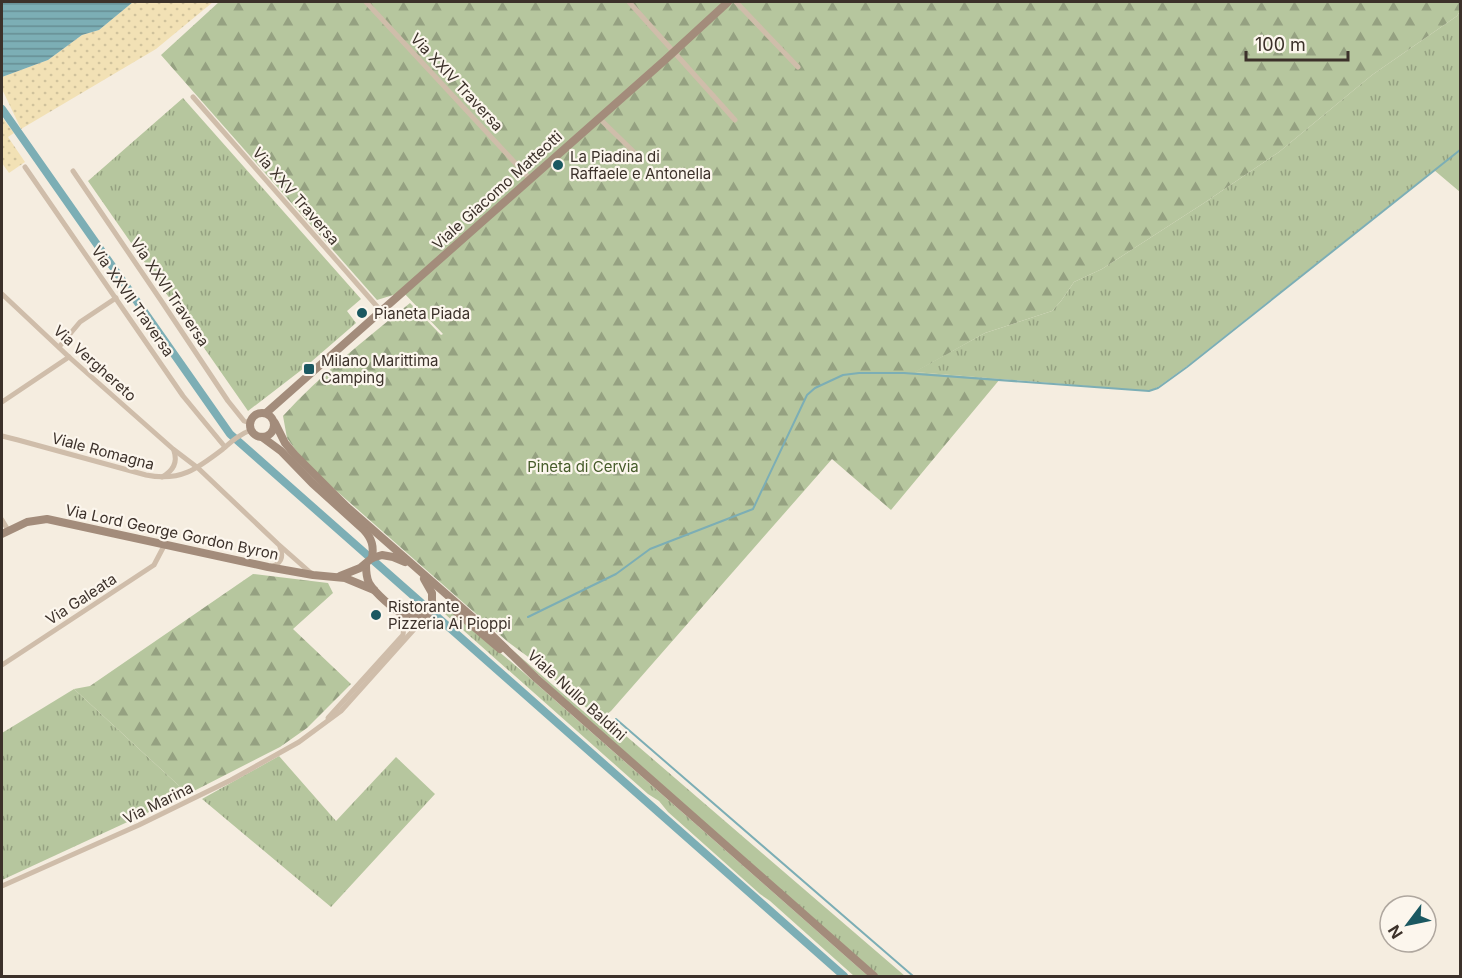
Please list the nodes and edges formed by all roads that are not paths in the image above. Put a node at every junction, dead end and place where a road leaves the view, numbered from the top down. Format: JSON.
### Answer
{"nodes":[{"id":1,"x":366,"y":2,"type":"edge"},
{"id":2,"x":629,"y":2,"type":"edge"},
{"id":3,"x":728,"y":2,"type":"edge"},
{"id":4,"x":736,"y":2,"type":"edge"},
{"id":5,"x":674,"y":51,"type":"junction"},
{"id":6,"x":798,"y":67,"type":"dead end"},
{"id":7,"x":193,"y":97,"type":"dead end"},
{"id":8,"x":599,"y":118,"type":"junction"},
{"id":9,"x":735,"y":120,"type":"dead end"},
{"id":10,"x":638,"y":156,"type":"dead end"},
{"id":11,"x":25,"y":166,"type":"dead end"},
{"id":12,"x":73,"y":171,"type":"dead end"},
{"id":13,"x":530,"y":179,"type":"junction"},
{"id":14,"x":2,"y":294,"type":"edge"},
{"id":15,"x":116,"y":298,"type":"junction"},
{"id":16,"x":381,"y":311,"type":"junction"},
{"id":17,"x":59,"y":347,"type":"junction"},
{"id":18,"x":69,"y":357,"type":"junction"},
{"id":19,"x":2,"y":402,"type":"edge"},
{"id":20,"x":271,"y":418,"type":"junction"},
{"id":21,"x":250,"y":426,"type":"junction"},
{"id":22,"x":2,"y":435,"type":"edge"},
{"id":23,"x":262,"y":437,"type":"junction"},
{"id":24,"x":226,"y":446,"type":"junction"},
{"id":25,"x":173,"y":449,"type":"junction"},
{"id":26,"x":198,"y":468,"type":"junction"},
{"id":27,"x":159,"y":478,"type":"junction"},
{"id":28,"x":2,"y":520,"type":"edge"},
{"id":29,"x":5,"y":532,"type":"edge"},
{"id":30,"x":165,"y":544,"type":"junction"},
{"id":31,"x":278,"y":544,"type":"junction"},
{"id":32,"x":369,"y":561,"type":"junction"},
{"id":33,"x":268,"y":567,"type":"junction"},
{"id":34,"x":415,"y":567,"type":"junction"},
{"id":35,"x":313,"y":575,"type":"junction"},
{"id":36,"x":338,"y":577,"type":"junction"},
{"id":37,"x":374,"y":590,"type":"junction"},
{"id":38,"x":432,"y":609,"type":"junction"},
{"id":39,"x":396,"y":610,"type":"junction"},
{"id":40,"x":426,"y":616,"type":"junction"},
{"id":41,"x":2,"y":665,"type":"edge"},
{"id":42,"x":536,"y":678,"type":"junction"},
{"id":43,"x":318,"y":729,"type":"junction"},
{"id":44,"x":2,"y":886,"type":"edge"},
{"id":45,"x":874,"y":976,"type":"edge"}],
"edges":[{"from":1,"to":13,"type":"street","name":"Via XXIV Traversa"},
{"from":2,"to":5,"type":"street"},
{"from":3,"to":5,"type":"street","name":"Viale Giacomo Matteotti"},
{"from":4,"to":6,"type":"street"},
{"from":5,"to":8,"type":"street","name":"Viale Giacomo Matteotti"},
{"from":5,"to":9,"type":"street"},
{"from":7,"to":16,"type":"street","name":"Via XXV Traversa"},
{"from":8,"to":10,"type":"street"},
{"from":8,"to":13,"type":"street","name":"Viale Giacomo Matteotti"},
{"from":11,"to":15,"type":"street","name":"Via XXVII Traversa"},
{"from":12,"to":21,"type":"street","name":"Via XXVI Traversa"},
{"from":13,"to":16,"type":"street","name":"Viale Giacomo Matteotti"},
{"from":14,"to":17,"type":"street","name":"Via Verghereto"},
{"from":15,"to":17,"type":"street"},
{"from":15,"to":24,"type":"street","name":"Via XXVII Traversa"},
{"from":16,"to":20,"type":"street","name":"Viale Giacomo Matteotti"},
{"from":17,"to":18,"type":"street","name":"Via Verghereto"},
{"from":18,"to":19,"type":"street"},
{"from":18,"to":25,"type":"street","name":"Via Verghereto"},
{"from":20,"to":21,"type":"street"},
{"from":20,"to":23,"type":"street"},
{"from":20,"to":34,"type":"street","name":"Viale Nullo Baldini"},
{"from":21,"to":23,"type":"street"},
{"from":21,"to":24,"type":"street","name":"Viale Romagna"},
{"from":22,"to":27,"type":"street","name":"Viale Romagna"},
{"from":23,"to":32,"type":"street"},
{"from":24,"to":26,"type":"street","name":"Viale Romagna"},
{"from":25,"to":26,"type":"street","name":"Via Verghereto"},
{"from":25,"to":27,"type":"street"},
{"from":26,"to":27,"type":"street","name":"Viale Romagna"},
{"from":26,"to":31,"type":"street","name":"Via Verghereto"},
{"from":28,"to":29,"type":"street"},
{"from":29,"to":30,"type":"street","name":"Via Lord George Gordon Byron"},
{"from":30,"to":33,"type":"street","name":"Via Lord George Gordon Byron"},
{"from":30,"to":41,"type":"street","name":"Via Galeata"},
{"from":31,"to":33,"type":"street"},
{"from":31,"to":35,"type":"street","name":"Via Verghereto"},
{"from":32,"to":34,"type":"street"},
{"from":32,"to":36,"type":"street","name":"Via Lord George Gordon Byron"},
{"from":32,"to":37,"type":"street"},
{"from":33,"to":35,"type":"street","name":"Via Lord George Gordon Byron"},
{"from":34,"to":38,"type":"street"},
{"from":34,"to":42,"type":"street","name":"Viale Nullo Baldini"},
{"from":35,"to":36,"type":"street","name":"Via Lord George Gordon Byron"},
{"from":36,"to":37,"type":"street","name":"Via Lord George Gordon Byron"},
{"from":37,"to":39,"type":"street"},
{"from":38,"to":40,"type":"street"},
{"from":38,"to":42,"type":"street"},
{"from":39,"to":40,"type":"street"},
{"from":39,"to":43,"type":"street","name":"Via Marina"},
{"from":40,"to":43,"type":"street","name":"Via Marina"},
{"from":42,"to":45,"type":"street","name":"Viale Nullo Baldini"},
{"from":43,"to":44,"type":"street","name":"Via Marina"}]}
